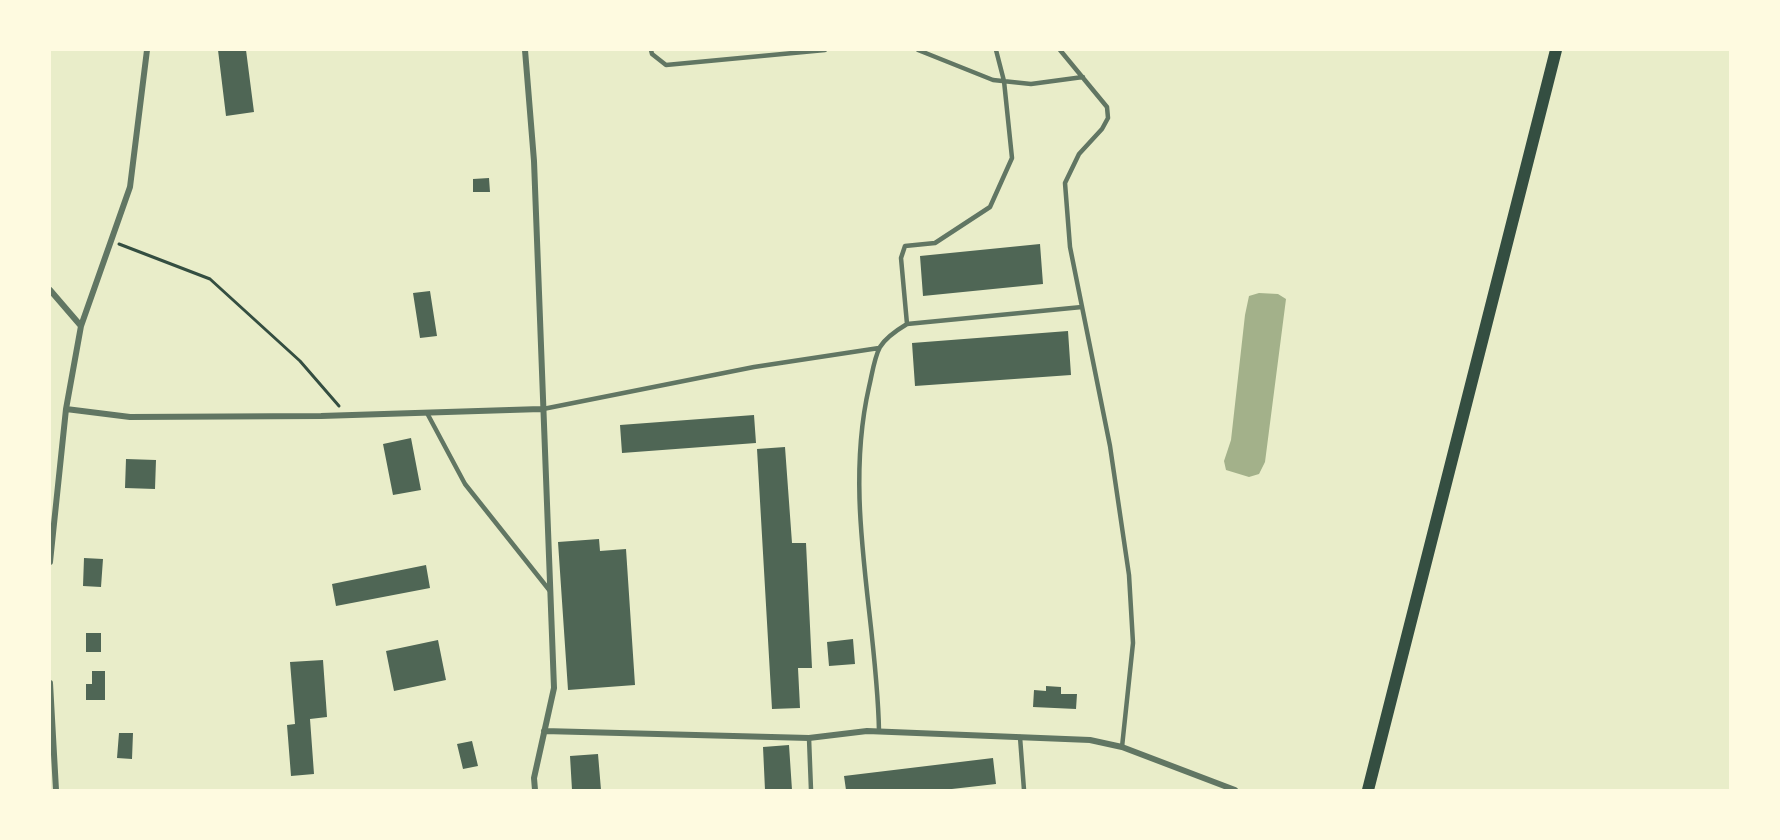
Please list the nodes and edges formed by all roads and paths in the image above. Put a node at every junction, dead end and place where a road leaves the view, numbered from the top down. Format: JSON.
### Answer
{"nodes":[{"id":1,"x":147,"y":50,"type":"edge"},
{"id":2,"x":525,"y":50,"type":"edge"},
{"id":3,"x":651,"y":50,"type":"edge"},
{"id":4,"x":825,"y":50,"type":"edge"},
{"id":5,"x":918,"y":50,"type":"edge"},
{"id":6,"x":996,"y":50,"type":"edge"},
{"id":7,"x":1060,"y":50,"type":"edge"},
{"id":8,"x":1556,"y":50,"type":"edge"},
{"id":9,"x":1083,"y":77,"type":"junction"},
{"id":10,"x":1004,"y":81,"type":"junction"},
{"id":11,"x":112,"y":241,"type":"junction"},
{"id":12,"x":50,"y":290,"type":"edge"},
{"id":13,"x":1082,"y":307,"type":"junction"},
{"id":14,"x":907,"y":324,"type":"junction"},
{"id":15,"x":81,"y":327,"type":"junction"},
{"id":16,"x":879,"y":348,"type":"junction"},
{"id":17,"x":66,"y":409,"type":"junction"},
{"id":18,"x":541,"y":409,"type":"junction"},
{"id":19,"x":427,"y":413,"type":"junction"},
{"id":20,"x":348,"y":415,"type":"junction"},
{"id":21,"x":50,"y":562,"type":"edge"},
{"id":22,"x":550,"y":591,"type":"junction"},
{"id":23,"x":50,"y":683,"type":"edge"},
{"id":24,"x":544,"y":731,"type":"junction"},
{"id":25,"x":879,"y":731,"type":"junction"},
{"id":26,"x":1020,"y":737,"type":"junction"},
{"id":27,"x":809,"y":738,"type":"junction"},
{"id":28,"x":1122,"y":747,"type":"junction"},
{"id":29,"x":56,"y":790,"type":"edge"},
{"id":30,"x":535,"y":790,"type":"edge"},
{"id":31,"x":811,"y":790,"type":"edge"},
{"id":32,"x":1024,"y":790,"type":"edge"},
{"id":33,"x":1234,"y":790,"type":"edge"},
{"id":34,"x":1368,"y":790,"type":"edge"}],
"edges":[{"from":1,"to":11,"type":"street"},
{"from":2,"to":18,"type":"street"},
{"from":3,"to":4,"type":"lane"},
{"from":5,"to":10,"type":"lane"},
{"from":6,"to":10,"type":"lane"},
{"from":7,"to":9,"type":"lane"},
{"from":8,"to":34,"type":"main road"},
{"from":9,"to":10,"type":"lane"},
{"from":9,"to":13,"type":"lane"},
{"from":10,"to":14,"type":"lane"},
{"from":11,"to":15,"type":"street"},
{"from":11,"to":20,"type":"path"},
{"from":12,"to":15,"type":"street"},
{"from":13,"to":14,"type":"lane"},
{"from":13,"to":28,"type":"lane"},
{"from":14,"to":16,"type":"lane"},
{"from":15,"to":17,"type":"street"},
{"from":16,"to":18,"type":"lane"},
{"from":16,"to":25,"type":"lane"},
{"from":17,"to":20,"type":"street"},
{"from":17,"to":21,"type":"street"},
{"from":18,"to":19,"type":"street"},
{"from":18,"to":22,"type":"street"},
{"from":19,"to":20,"type":"street"},
{"from":19,"to":22,"type":"lane"},
{"from":22,"to":24,"type":"street"},
{"from":23,"to":29,"type":"street"},
{"from":24,"to":27,"type":"street"},
{"from":24,"to":30,"type":"street"},
{"from":25,"to":26,"type":"street"},
{"from":25,"to":27,"type":"street"},
{"from":26,"to":28,"type":"street"},
{"from":26,"to":32,"type":"lane"},
{"from":27,"to":31,"type":"lane"},
{"from":28,"to":33,"type":"street"}]}
